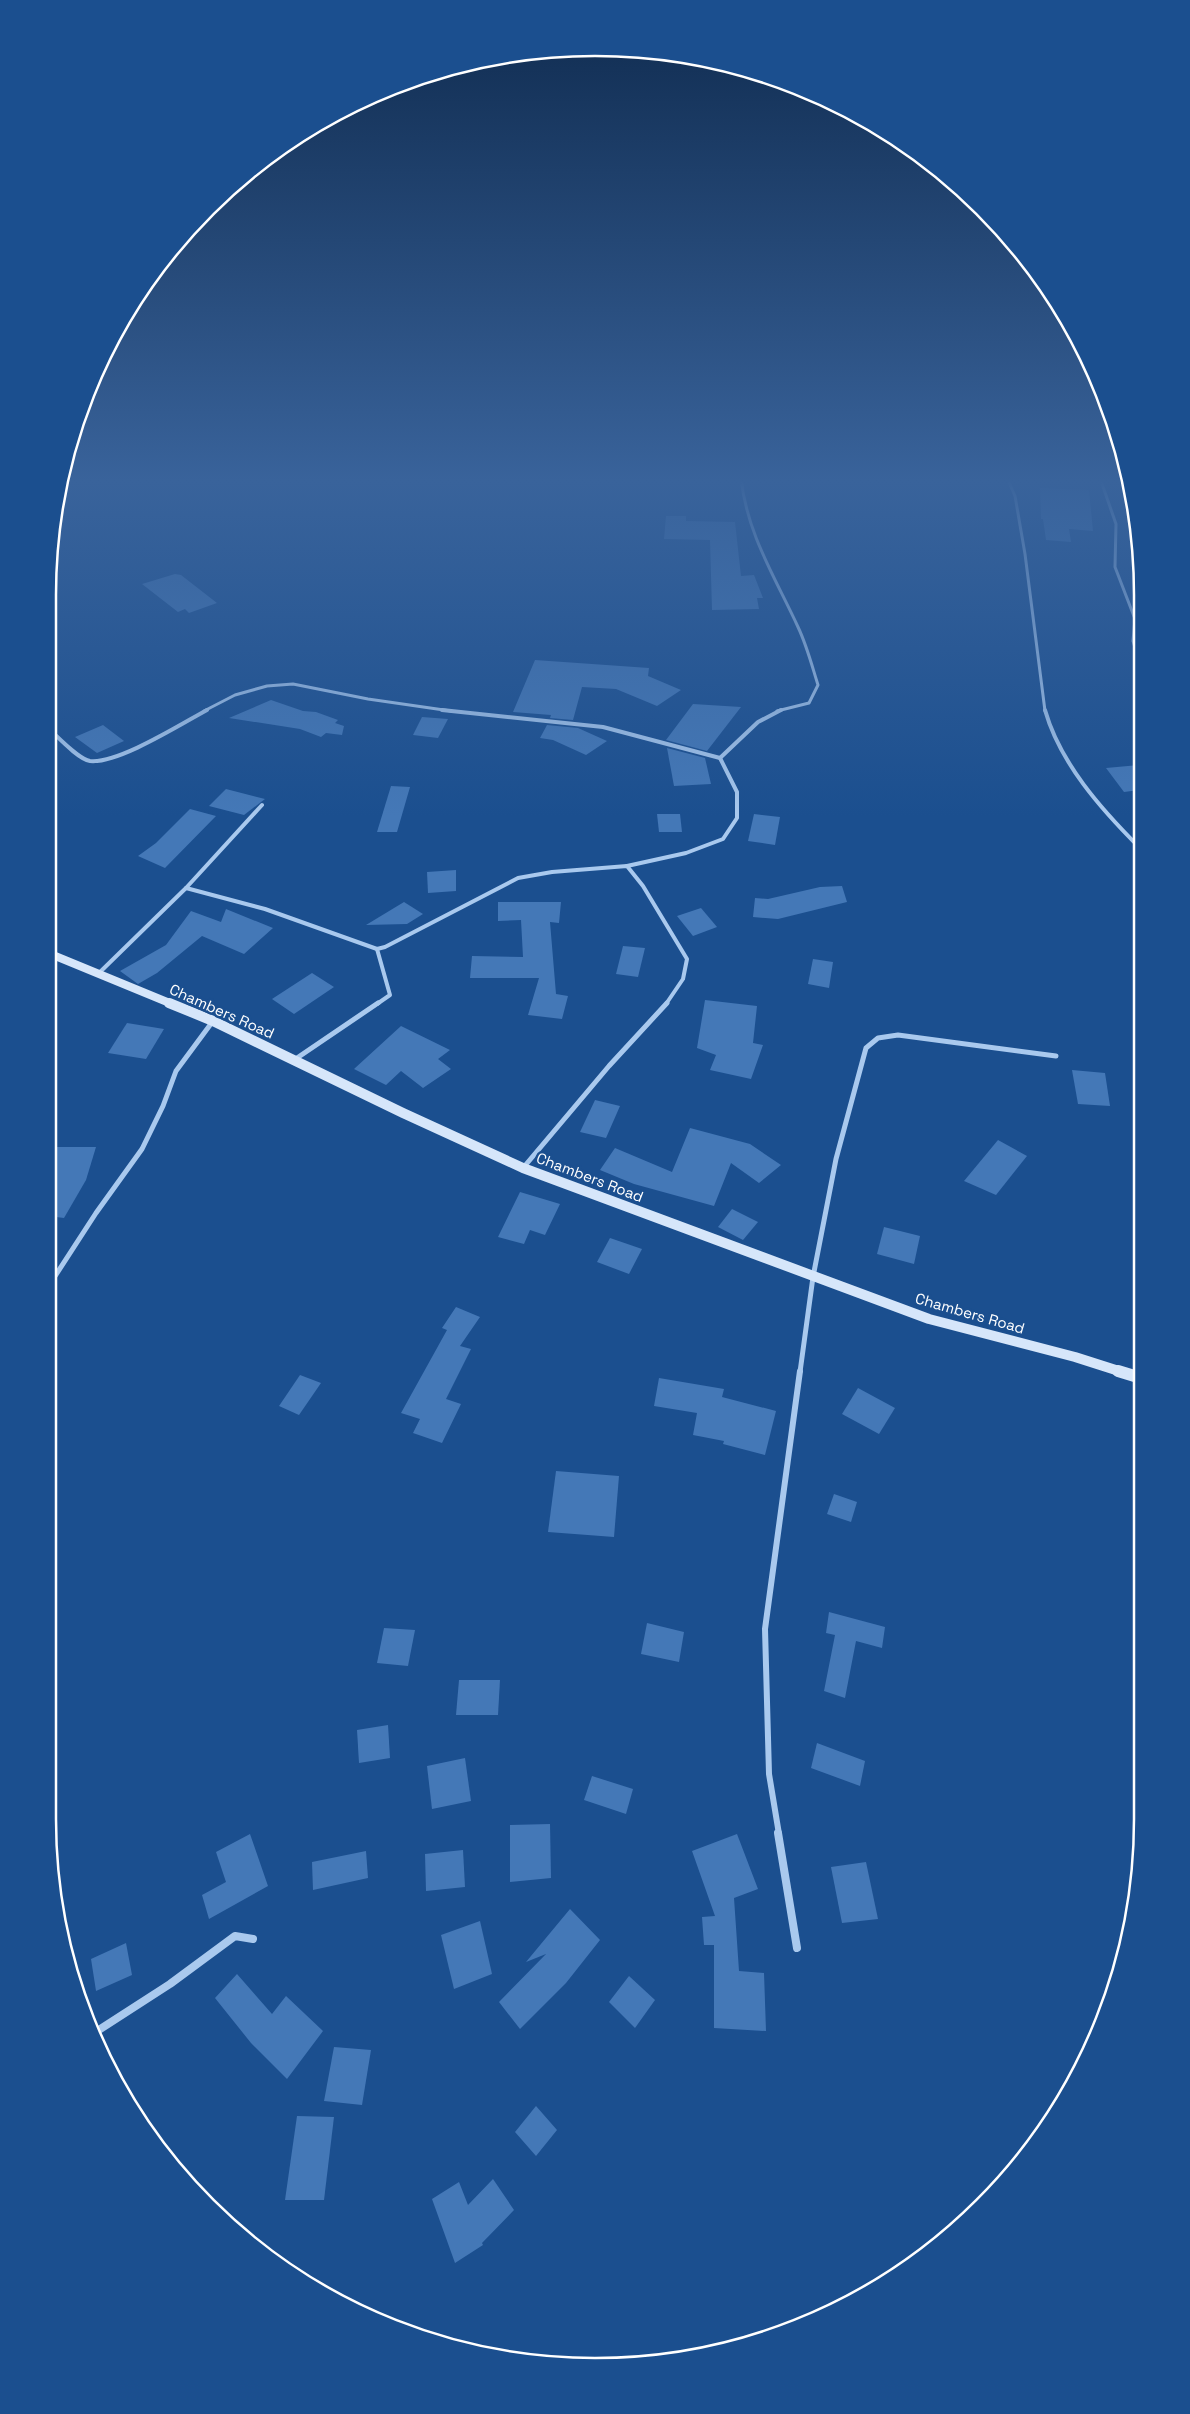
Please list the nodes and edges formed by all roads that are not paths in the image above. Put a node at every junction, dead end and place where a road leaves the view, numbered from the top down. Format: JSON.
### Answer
{"nodes":[{"id":1,"x":779,"y":591,"type":"edge"},
{"id":2,"x":1030,"y":591,"type":"edge"},
{"id":3,"x":1124,"y":591,"type":"edge"},
{"id":4,"x":1134,"y":616,"type":"edge"},
{"id":5,"x":1134,"y":630,"type":"edge"},
{"id":6,"x":1134,"y":644,"type":"edge"},
{"id":7,"x":56,"y":735,"type":"edge"},
{"id":8,"x":720,"y":758,"type":"junction"},
{"id":9,"x":262,"y":805,"type":"dead end"},
{"id":10,"x":1134,"y":842,"type":"edge"},
{"id":11,"x":627,"y":866,"type":"junction"},
{"id":12,"x":186,"y":888,"type":"junction"},
{"id":13,"x":377,"y":949,"type":"junction"},
{"id":14,"x":56,"y":956,"type":"edge"},
{"id":15,"x":99,"y":973,"type":"junction"},
{"id":16,"x":213,"y":1022,"type":"junction"},
{"id":17,"x":1056,"y":1056,"type":"dead end"},
{"id":18,"x":294,"y":1060,"type":"junction"},
{"id":19,"x":523,"y":1168,"type":"junction"},
{"id":20,"x":56,"y":1275,"type":"edge"},
{"id":21,"x":813,"y":1277,"type":"junction"},
{"id":22,"x":1134,"y":1376,"type":"edge"},
{"id":23,"x":253,"y":1939,"type":"dead end"},
{"id":24,"x":797,"y":1948,"type":"dead end"},
{"id":25,"x":99,"y":2030,"type":"edge"}],
"edges":[{"from":1,"to":8,"type":"street"},
{"from":2,"to":10,"type":"street"},
{"from":3,"to":4,"type":"street"},
{"from":5,"to":6,"type":"street"},
{"from":7,"to":8,"type":"street"},
{"from":8,"to":11,"type":"street"},
{"from":9,"to":12,"type":"street"},
{"from":11,"to":13,"type":"street"},
{"from":11,"to":19,"type":"street"},
{"from":12,"to":13,"type":"street"},
{"from":12,"to":15,"type":"street"},
{"from":13,"to":18,"type":"street"},
{"from":14,"to":15,"type":"street","name":"Chambers Road"},
{"from":15,"to":16,"type":"street","name":"Chambers Road"},
{"from":16,"to":18,"type":"street","name":"Chambers Road"},
{"from":16,"to":20,"type":"street"},
{"from":17,"to":21,"type":"street"},
{"from":18,"to":19,"type":"street","name":"Chambers Road"},
{"from":19,"to":21,"type":"street","name":"Chambers Road"},
{"from":21,"to":22,"type":"street","name":"Chambers Road"},
{"from":21,"to":24,"type":"street"},
{"from":23,"to":25,"type":"street"}]}
